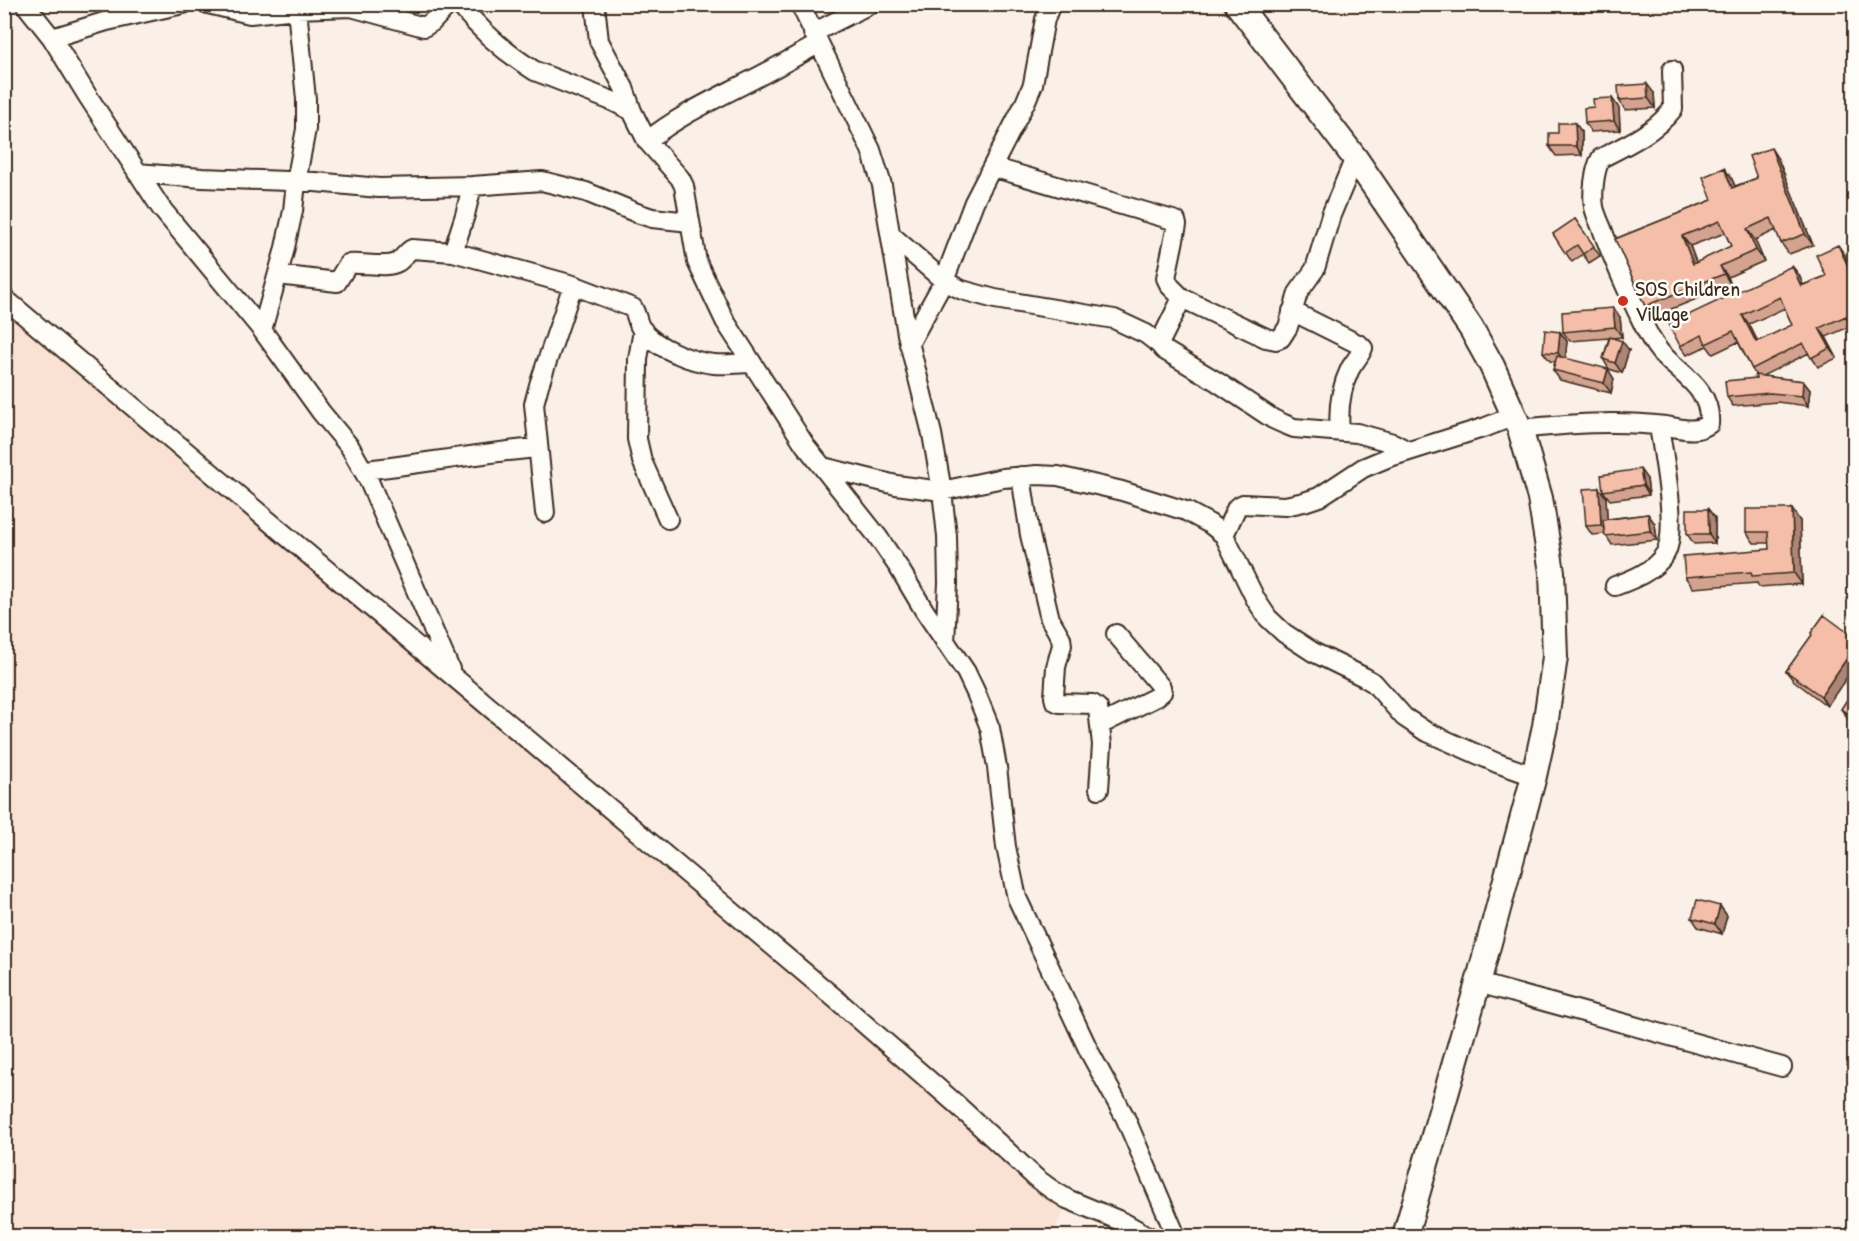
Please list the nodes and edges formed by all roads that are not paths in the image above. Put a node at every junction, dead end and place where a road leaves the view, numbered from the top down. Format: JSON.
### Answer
{"nodes":[{"id":1,"x":25,"y":4,"type":"edge"},
{"id":2,"x":183,"y":4,"type":"edge"},
{"id":3,"x":208,"y":4,"type":"edge"},
{"id":4,"x":449,"y":4,"type":"edge"},
{"id":5,"x":459,"y":4,"type":"edge"},
{"id":6,"x":595,"y":4,"type":"edge"},
{"id":7,"x":800,"y":4,"type":"edge"},
{"id":8,"x":870,"y":4,"type":"edge"},
{"id":9,"x":1051,"y":4,"type":"edge"},
{"id":10,"x":1237,"y":4,"type":"edge"},
{"id":11,"x":297,"y":9,"type":"junction"},
{"id":12,"x":52,"y":38,"type":"junction"},
{"id":13,"x":815,"y":39,"type":"junction"},
{"id":14,"x":1672,"y":70,"type":"dead end"},
{"id":15,"x":632,"y":111,"type":"junction"},
{"id":16,"x":648,"y":141,"type":"junction"},
{"id":17,"x":1355,"y":158,"type":"junction"},
{"id":18,"x":992,"y":167,"type":"junction"},
{"id":19,"x":137,"y":173,"type":"junction"},
{"id":20,"x":296,"y":182,"type":"junction"},
{"id":21,"x":472,"y":186,"type":"junction"},
{"id":22,"x":690,"y":222,"type":"junction"},
{"id":23,"x":891,"y":235,"type":"junction"},
{"id":24,"x":453,"y":252,"type":"junction"},
{"id":25,"x":278,"y":275,"type":"junction"},
{"id":26,"x":944,"y":281,"type":"junction"},
{"id":27,"x":573,"y":285,"type":"junction"},
{"id":28,"x":4,"y":298,"type":"edge"},
{"id":29,"x":1182,"y":298,"type":"junction"},
{"id":30,"x":1292,"y":311,"type":"junction"},
{"id":31,"x":262,"y":330,"type":"junction"},
{"id":32,"x":643,"y":330,"type":"junction"},
{"id":33,"x":909,"y":344,"type":"junction"},
{"id":34,"x":1159,"y":344,"type":"junction"},
{"id":35,"x":752,"y":363,"type":"junction"},
{"id":36,"x":1517,"y":423,"type":"junction"},
{"id":37,"x":1659,"y":426,"type":"junction"},
{"id":38,"x":1340,"y":431,"type":"junction"},
{"id":39,"x":537,"y":448,"type":"junction"},
{"id":40,"x":1408,"y":451,"type":"junction"},
{"id":41,"x":823,"y":467,"type":"junction"},
{"id":42,"x":363,"y":470,"type":"junction"},
{"id":43,"x":1021,"y":476,"type":"junction"},
{"id":44,"x":942,"y":491,"type":"junction"},
{"id":45,"x":545,"y":513,"type":"dead end"},
{"id":46,"x":668,"y":519,"type":"dead end"},
{"id":47,"x":1224,"y":535,"type":"junction"},
{"id":48,"x":1615,"y":586,"type":"dead end"},
{"id":49,"x":1116,"y":634,"type":"dead end"},
{"id":50,"x":945,"y":642,"type":"junction"},
{"id":51,"x":452,"y":674,"type":"junction"},
{"id":52,"x":1100,"y":725,"type":"junction"},
{"id":53,"x":1534,"y":776,"type":"junction"},
{"id":54,"x":1099,"y":789,"type":"dead end"},
{"id":55,"x":1478,"y":983,"type":"junction"},
{"id":56,"x":1782,"y":1067,"type":"dead end"},
{"id":57,"x":1148,"y":1236,"type":"edge"},
{"id":58,"x":1176,"y":1236,"type":"edge"},
{"id":59,"x":1405,"y":1236,"type":"edge"}],
"edges":[{"from":1,"to":12,"type":"street"},
{"from":2,"to":12,"type":"street"},
{"from":3,"to":11,"type":"street"},
{"from":4,"to":11,"type":"street"},
{"from":5,"to":15,"type":"street"},
{"from":6,"to":15,"type":"street"},
{"from":7,"to":13,"type":"street"},
{"from":8,"to":13,"type":"street"},
{"from":9,"to":18,"type":"street"},
{"from":10,"to":17,"type":"main road"},
{"from":11,"to":20,"type":"street"},
{"from":12,"to":19,"type":"street"},
{"from":13,"to":16,"type":"street"},
{"from":13,"to":23,"type":"street"},
{"from":14,"to":37,"type":"street"},
{"from":15,"to":16,"type":"street"},
{"from":16,"to":22,"type":"street"},
{"from":17,"to":30,"type":"street"},
{"from":17,"to":36,"type":"main road"},
{"from":18,"to":26,"type":"street"},
{"from":18,"to":29,"type":"street"},
{"from":19,"to":20,"type":"street"},
{"from":19,"to":31,"type":"street"},
{"from":20,"to":21,"type":"street"},
{"from":20,"to":25,"type":"street"},
{"from":21,"to":22,"type":"street"},
{"from":21,"to":24,"type":"street"},
{"from":22,"to":35,"type":"street"},
{"from":23,"to":26,"type":"street"},
{"from":23,"to":33,"type":"street"},
{"from":24,"to":25,"type":"street"},
{"from":24,"to":27,"type":"street"},
{"from":25,"to":31,"type":"street"},
{"from":26,"to":33,"type":"street"},
{"from":26,"to":34,"type":"street"},
{"from":27,"to":32,"type":"street"},
{"from":27,"to":39,"type":"street"},
{"from":28,"to":51,"type":"street"},
{"from":29,"to":30,"type":"street"},
{"from":29,"to":34,"type":"street"},
{"from":30,"to":38,"type":"street"},
{"from":31,"to":42,"type":"street"},
{"from":32,"to":35,"type":"street"},
{"from":32,"to":46,"type":"street"},
{"from":33,"to":44,"type":"street"},
{"from":34,"to":38,"type":"street"},
{"from":35,"to":41,"type":"street"},
{"from":36,"to":37,"type":"street"},
{"from":36,"to":40,"type":"street"},
{"from":36,"to":53,"type":"main road"},
{"from":37,"to":48,"type":"street"},
{"from":38,"to":40,"type":"street"},
{"from":39,"to":42,"type":"street"},
{"from":39,"to":45,"type":"street"},
{"from":40,"to":47,"type":"street"},
{"from":41,"to":44,"type":"street"},
{"from":41,"to":50,"type":"street"},
{"from":42,"to":51,"type":"street"},
{"from":43,"to":44,"type":"street"},
{"from":43,"to":47,"type":"street"},
{"from":43,"to":52,"type":"street"},
{"from":44,"to":50,"type":"street"},
{"from":47,"to":53,"type":"street"},
{"from":49,"to":52,"type":"street"},
{"from":50,"to":58,"type":"street"},
{"from":51,"to":57,"type":"street"},
{"from":52,"to":54,"type":"street"},
{"from":53,"to":55,"type":"main road"},
{"from":55,"to":56,"type":"street"},
{"from":55,"to":59,"type":"main road"}]}
